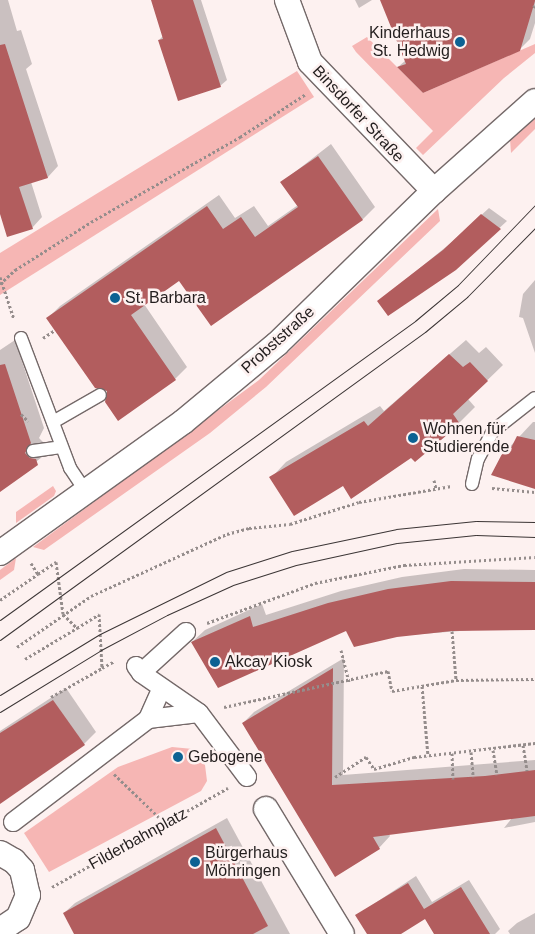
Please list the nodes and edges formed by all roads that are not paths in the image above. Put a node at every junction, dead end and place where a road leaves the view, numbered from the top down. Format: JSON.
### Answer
{"nodes":[{"id":1,"x":286,"y":0,"type":"edge"},
{"id":2,"x":535,"y":101,"type":"edge"},
{"id":3,"x":434,"y":192,"type":"junction"},
{"id":4,"x":21,"y":338,"type":"road end"},
{"id":5,"x":100,"y":396,"type":"dead end"},
{"id":6,"x":535,"y":398,"type":"edge"},
{"id":7,"x":52,"y":422,"type":"junction"},
{"id":8,"x":61,"y":447,"type":"junction"},
{"id":9,"x":33,"y":451,"type":"dead end"},
{"id":10,"x":472,"y":484,"type":"road end"},
{"id":11,"x":86,"y":492,"type":"junction"},
{"id":12,"x":8,"y":548,"type":"edge"},
{"id":13,"x":186,"y":632,"type":"road end"},
{"id":14,"x":162,"y":688,"type":"junction"},
{"id":15,"x":199,"y":713,"type":"junction"},
{"id":16,"x":148,"y":719,"type":"junction"},
{"id":17,"x":247,"y":778,"type":"road end"},
{"id":18,"x":266,"y":809,"type":"dead end"},
{"id":19,"x":13,"y":822,"type":"dead end"},
{"id":20,"x":0,"y":853,"type":"edge"},
{"id":21,"x":0,"y":930,"type":"edge"},
{"id":22,"x":342,"y":934,"type":"edge"}],
"edges":[{"from":1,"to":3,"type":"street","name":"Binsdorfer Straße"},
{"from":2,"to":3,"type":"street","name":"Probststraße"},
{"from":3,"to":11,"type":"street","name":"Probststraße"},
{"from":4,"to":7,"type":"lane"},
{"from":5,"to":7,"type":"lane"},
{"from":6,"to":10,"type":"lane"},
{"from":7,"to":8,"type":"lane"},
{"from":8,"to":9,"type":"lane"},
{"from":8,"to":11,"type":"lane"},
{"from":11,"to":12,"type":"street","name":"Probststraße"},
{"from":13,"to":14,"type":"street"},
{"from":14,"to":15,"type":"street"},
{"from":14,"to":16,"type":"street"},
{"from":15,"to":16,"type":"street"},
{"from":15,"to":17,"type":"street"},
{"from":16,"to":19,"type":"street"},
{"from":18,"to":22,"type":"street"},
{"from":20,"to":21,"type":"street"}]}
